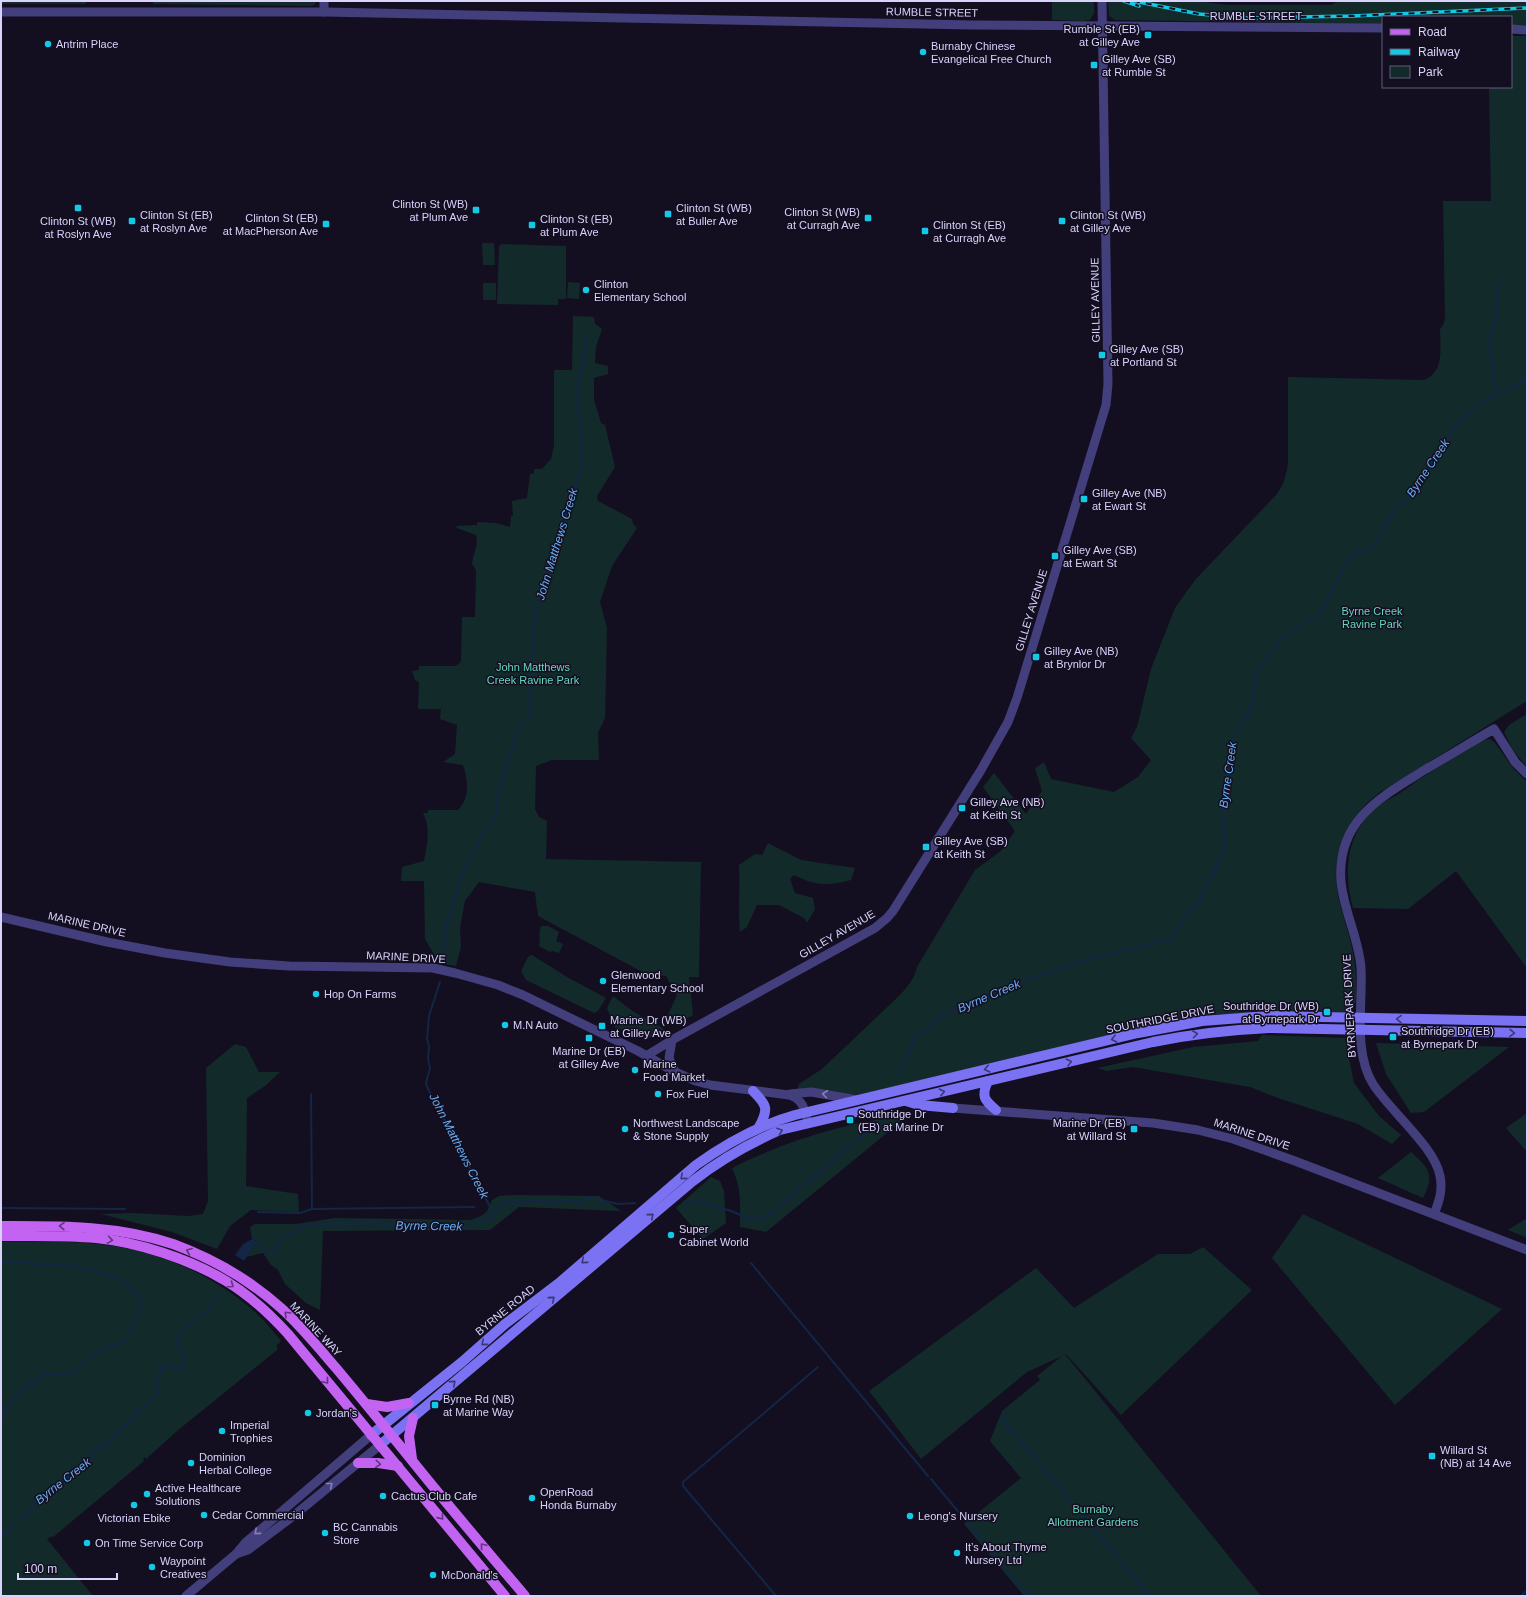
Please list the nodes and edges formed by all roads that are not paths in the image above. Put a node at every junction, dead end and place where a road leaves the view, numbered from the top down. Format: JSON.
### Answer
{"nodes":[{"id":1,"x":324,"y":1,"type":"edge"},
{"id":2,"x":1102,"y":1,"type":"edge"},
{"id":3,"x":1,"y":12,"type":"edge"},
{"id":4,"x":324,"y":12,"type":"junction"},
{"id":5,"x":1102,"y":26,"type":"junction"},
{"id":6,"x":1382,"y":28,"type":"edge"},
{"id":7,"x":1512,"y":29,"type":"edge"},
{"id":8,"x":1527,"y":30,"type":"edge"},
{"id":9,"x":1527,"y":774,"type":"edge"},
{"id":10,"x":1,"y":917,"type":"edge"},
{"id":11,"x":1361,"y":1018,"type":"junction"},
{"id":12,"x":1527,"y":1021,"type":"edge"},
{"id":13,"x":1361,"y":1030,"type":"junction"},
{"id":14,"x":1527,"y":1033,"type":"edge"},
{"id":15,"x":672,"y":1040,"type":"junction"},
{"id":16,"x":646,"y":1056,"type":"junction"},
{"id":17,"x":675,"y":1072,"type":"junction"},
{"id":18,"x":988,"y":1081,"type":"junction"},
{"id":19,"x":753,"y":1091,"type":"junction"},
{"id":20,"x":789,"y":1095,"type":"junction"},
{"id":21,"x":860,"y":1100,"type":"junction"},
{"id":22,"x":904,"y":1101,"type":"junction"},
{"id":23,"x":953,"y":1108,"type":"joint"},
{"id":24,"x":996,"y":1110,"type":"junction"},
{"id":25,"x":806,"y":1113,"type":"junction"},
{"id":26,"x":808,"y":1123,"type":"junction"},
{"id":27,"x":759,"y":1127,"type":"junction"},
{"id":28,"x":1434,"y":1214,"type":"junction"},
{"id":29,"x":1,"y":1226,"type":"edge"},
{"id":30,"x":1,"y":1236,"type":"edge"},
{"id":31,"x":1527,"y":1250,"type":"edge"},
{"id":32,"x":367,"y":1404,"type":"junction"},
{"id":33,"x":409,"y":1404,"type":"junction"},
{"id":34,"x":413,"y":1418,"type":"junction"},
{"id":35,"x":384,"y":1424,"type":"junction"},
{"id":36,"x":371,"y":1435,"type":"junction"},
{"id":37,"x":392,"y":1435,"type":"junction"},
{"id":38,"x":380,"y":1445,"type":"junction"},
{"id":39,"x":412,"y":1461,"type":"junction"},
{"id":40,"x":358,"y":1463,"type":"junction"},
{"id":41,"x":398,"y":1466,"type":"junction"},
{"id":42,"x":236,"y":1554,"type":"junction"},
{"id":43,"x":186,"y":1596,"type":"edge"},
{"id":44,"x":504,"y":1596,"type":"edge"},
{"id":45,"x":525,"y":1596,"type":"edge"}],
"edges":[{"from":1,"to":4,"type":"street"},
{"from":2,"to":5,"type":"street","name":"GILLEY AVENUE"},
{"from":3,"to":4,"type":"street","name":"RUMBLE STREET"},
{"from":4,"to":5,"type":"street","name":"RUMBLE STREET"},
{"from":5,"to":6,"type":"street","name":"RUMBLE STREET"},
{"from":5,"to":15,"type":"street","name":"GILLEY AVENUE"},
{"from":7,"to":8,"type":"street"},
{"from":9,"to":11,"type":"street","name":"BYRNEPARK DRIVE"},
{"from":10,"to":16,"type":"street","name":"MARINE DRIVE"},
{"from":12,"to":11,"type":"main road","name":"SOUTHRIDGE DRIVE","one_way":true},
{"from":11,"to":13,"type":"street","name":"BYRNEPARK DRIVE"},
{"from":11,"to":21,"type":"main road","name":"SOUTHRIDGE DRIVE","one_way":true},
{"from":13,"to":14,"type":"main road","name":"SOUTHRIDGE DRIVE","one_way":true},
{"from":18,"to":13,"type":"main road","name":"SOUTHRIDGE DRIVE","one_way":true},
{"from":13,"to":28,"type":"street","name":"BYRNEPARK DRIVE"},
{"from":15,"to":16,"type":"street","name":"GILLEY AVENUE"},
{"from":15,"to":17,"type":"street"},
{"from":16,"to":17,"type":"street","name":"MARINE DRIVE"},
{"from":17,"to":19,"type":"street","name":"MARINE DRIVE"},
{"from":22,"to":18,"type":"main road","name":"SOUTHRIDGE DRIVE","one_way":true},
{"from":18,"to":24,"type":"main road"},
{"from":19,"to":20,"type":"street","name":"MARINE DRIVE"},
{"from":19,"to":27,"type":"main road"},
{"from":21,"to":20,"type":"street","name":"MARINE DRIVE","one_way":true},
{"from":20,"to":25,"type":"street"},
{"from":21,"to":25,"type":"main road","name":"SOUTHRIDGE DRIVE"},
{"from":22,"to":23,"type":"main road"},
{"from":22,"to":26,"type":"main road","name":"SOUTHRIDGE DRIVE"},
{"from":23,"to":24,"type":"street","name":"MARINE DRIVE"},
{"from":24,"to":28,"type":"street","name":"MARINE DRIVE"},
{"from":25,"to":26,"type":"street"},
{"from":25,"to":27,"type":"main road","name":"BYRNE ROAD"},
{"from":34,"to":26,"type":"main road","name":"BYRNE ROAD","one_way":true},
{"from":27,"to":33,"type":"main road","name":"BYRNE ROAD","one_way":true},
{"from":28,"to":31,"type":"street","name":"MARINE DRIVE"},
{"from":32,"to":29,"type":"main road","name":"MARINE WAY","one_way":true},
{"from":30,"to":36,"type":"main road","one_way":true},
{"from":32,"to":33,"type":"main road"},
{"from":32,"to":35,"type":"main road","name":"MARINE WAY"},
{"from":33,"to":35,"type":"main road","name":"BYRNE ROAD"},
{"from":34,"to":37,"type":"main road","name":"BYRNE ROAD"},
{"from":34,"to":39,"type":"main road"},
{"from":35,"to":36,"type":"main road","name":"BYRNE ROAD"},
{"from":35,"to":37,"type":"main road","name":"MARINE WAY"},
{"from":36,"to":38,"type":"main road"},
{"from":36,"to":42,"type":"street","name":"BYRNE ROAD","one_way":true},
{"from":37,"to":38,"type":"main road","name":"BYRNE ROAD"},
{"from":37,"to":39,"type":"main road","name":"MARINE WAY"},
{"from":38,"to":40,"type":"street","name":"BYRNE ROAD"},
{"from":38,"to":41,"type":"main road"},
{"from":45,"to":39,"type":"main road","name":"MARINE WAY","one_way":true},
{"from":40,"to":41,"type":"main road","one_way":true},
{"from":42,"to":40,"type":"street","name":"BYRNE ROAD","one_way":true},
{"from":41,"to":44,"type":"main road","one_way":true},
{"from":42,"to":43,"type":"street","name":"BYRNE ROAD"}]}
